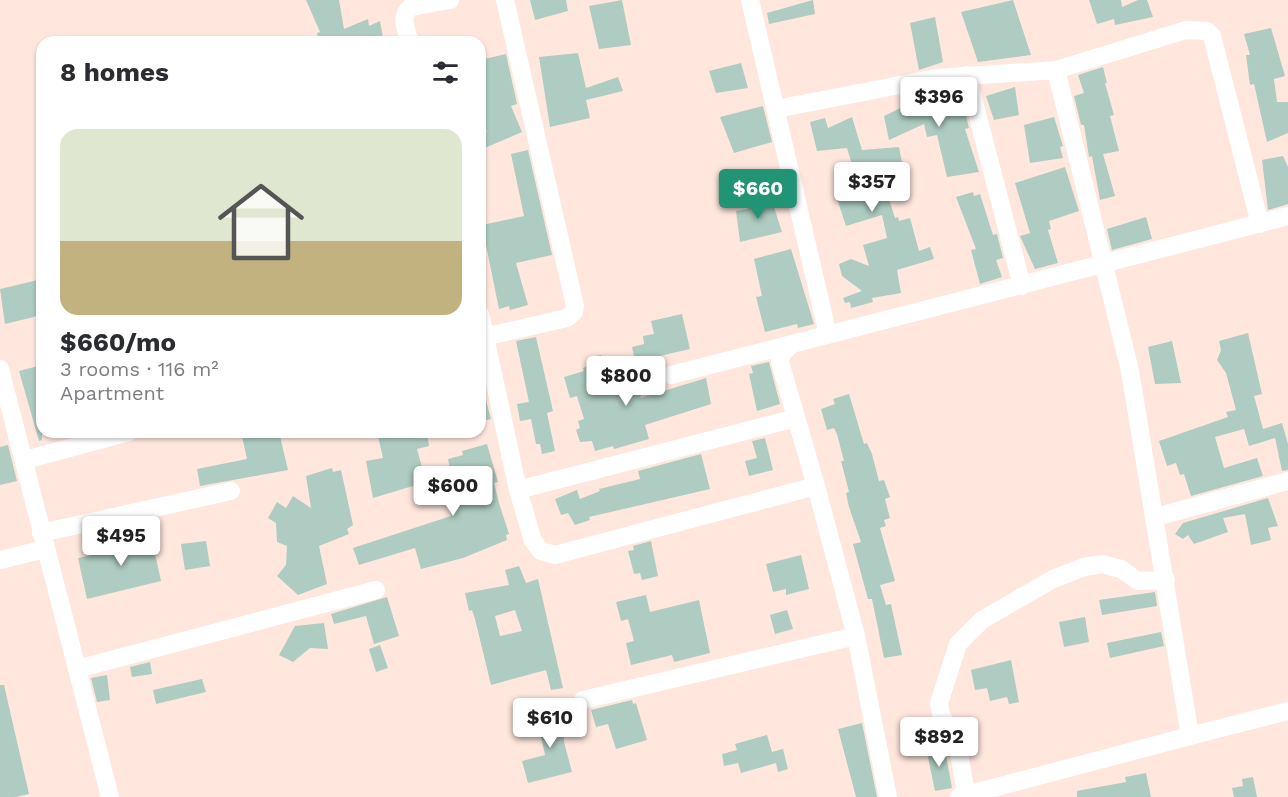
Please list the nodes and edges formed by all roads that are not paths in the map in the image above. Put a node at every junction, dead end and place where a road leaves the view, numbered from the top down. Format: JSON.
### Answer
{"nodes":[{"id":1,"x":450,"y":0,"type":"edge"},
{"id":2,"x":505,"y":0,"type":"edge"},
{"id":3,"x":750,"y":0,"type":"edge"},
{"id":4,"x":408,"y":36,"type":"edge"},
{"id":5,"x":1056,"y":70,"type":"junction"},
{"id":6,"x":967,"y":75,"type":"junction"},
{"id":7,"x":776,"y":110,"type":"junction"},
{"id":8,"x":1288,"y":216,"type":"edge"},
{"id":9,"x":1260,"y":224,"type":"junction"},
{"id":10,"x":1106,"y":265,"type":"junction"},
{"id":11,"x":1022,"y":286,"type":"junction"},
{"id":12,"x":828,"y":335,"type":"junction"},
{"id":13,"x":486,"y":336,"type":"edge"},
{"id":14,"x":792,"y":344,"type":"junction"},
{"id":15,"x":486,"y":350,"type":"edge"},
{"id":16,"x":0,"y":369,"type":"edge"},
{"id":17,"x":671,"y":375,"type":"dead end"},
{"id":18,"x":796,"y":418,"type":"junction"},
{"id":19,"x":7,"y":424,"type":"edge"},
{"id":20,"x":107,"y":438,"type":"edge"},
{"id":21,"x":25,"y":460,"type":"junction"},
{"id":22,"x":1288,"y":481,"type":"edge"},
{"id":23,"x":816,"y":486,"type":"junction"},
{"id":24,"x":518,"y":490,"type":"junction"},
{"id":25,"x":231,"y":491,"type":"dead end"},
{"id":26,"x":1156,"y":517,"type":"junction"},
{"id":27,"x":43,"y":541,"type":"junction"},
{"id":28,"x":0,"y":560,"type":"edge"},
{"id":29,"x":1166,"y":580,"type":"junction"},
{"id":30,"x":376,"y":590,"type":"dead end"},
{"id":31,"x":856,"y":636,"type":"junction"},
{"id":32,"x":76,"y":669,"type":"junction"},
{"id":33,"x":584,"y":700,"type":"dead end"},
{"id":34,"x":1288,"y":711,"type":"edge"},
{"id":35,"x":1190,"y":736,"type":"junction"},
{"id":36,"x":963,"y":796,"type":"edge"},
{"id":37,"x":110,"y":797,"type":"edge"},
{"id":38,"x":888,"y":797,"type":"edge"}],
"edges":[{"from":1,"to":4,"type":"street"},
{"from":2,"to":13,"type":"street"},
{"from":3,"to":7,"type":"street"},
{"from":5,"to":6,"type":"street"},
{"from":5,"to":9,"type":"street"},
{"from":5,"to":10,"type":"street"},
{"from":6,"to":7,"type":"street"},
{"from":6,"to":11,"type":"street"},
{"from":7,"to":12,"type":"street"},
{"from":8,"to":9,"type":"street"},
{"from":9,"to":10,"type":"street"},
{"from":10,"to":11,"type":"street"},
{"from":10,"to":26,"type":"street"},
{"from":11,"to":12,"type":"street"},
{"from":12,"to":14,"type":"street"},
{"from":14,"to":17,"type":"street"},
{"from":14,"to":18,"type":"street"},
{"from":15,"to":24,"type":"street"},
{"from":16,"to":19,"type":"street"},
{"from":18,"to":23,"type":"street"},
{"from":18,"to":24,"type":"street"},
{"from":19,"to":21,"type":"street"},
{"from":20,"to":21,"type":"street"},
{"from":21,"to":27,"type":"street"},
{"from":22,"to":26,"type":"street"},
{"from":23,"to":24,"type":"street"},
{"from":23,"to":31,"type":"street"},
{"from":25,"to":27,"type":"street"},
{"from":26,"to":29,"type":"street"},
{"from":27,"to":28,"type":"street"},
{"from":27,"to":32,"type":"street"},
{"from":29,"to":35,"type":"street"},
{"from":29,"to":36,"type":"street"},
{"from":30,"to":32,"type":"street"},
{"from":31,"to":33,"type":"street"},
{"from":31,"to":38,"type":"street"},
{"from":32,"to":37,"type":"street"},
{"from":34,"to":35,"type":"street"},
{"from":35,"to":36,"type":"street"}]}
